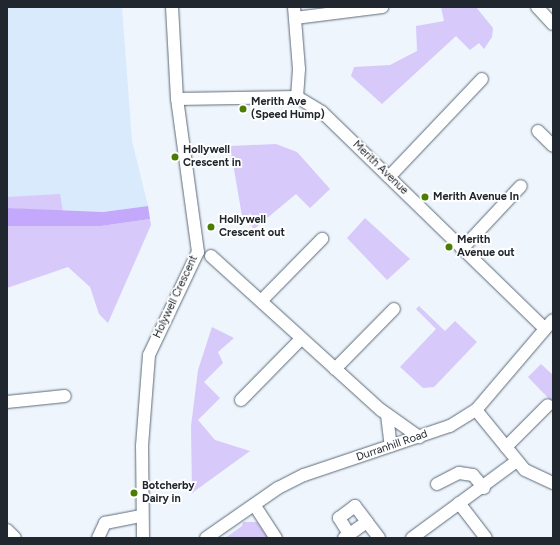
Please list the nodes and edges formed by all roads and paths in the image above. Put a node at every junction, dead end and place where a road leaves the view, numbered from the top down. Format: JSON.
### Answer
{"nodes":[{"id":1,"x":172,"y":7,"type":"edge"},
{"id":2,"x":382,"y":7,"type":"edge"},
{"id":3,"x":537,"y":7,"type":"edge"},
{"id":4,"x":294,"y":13,"type":"edge"},
{"id":5,"x":553,"y":24,"type":"edge"},
{"id":6,"x":482,"y":79,"type":"dead end"},
{"id":7,"x":298,"y":97,"type":"junction"},
{"id":8,"x":176,"y":99,"type":"junction"},
{"id":9,"x":538,"y":131,"type":"dead end"},
{"id":10,"x":553,"y":146,"type":"edge"},
{"id":11,"x":389,"y":177,"type":"junction"},
{"id":12,"x":521,"y":186,"type":"dead end"},
{"id":13,"x":322,"y":239,"type":"dead end"},
{"id":14,"x":462,"y":249,"type":"junction"},
{"id":15,"x":212,"y":256,"type":"dead end"},
{"id":16,"x":262,"y":300,"type":"junction"},
{"id":17,"x":394,"y":309,"type":"dead end"},
{"id":18,"x":549,"y":325,"type":"edge"},
{"id":19,"x":301,"y":339,"type":"junction"},
{"id":20,"x":335,"y":369,"type":"junction"},
{"id":21,"x":65,"y":396,"type":"dead end"},
{"id":22,"x":241,"y":400,"type":"dead end"},
{"id":23,"x":7,"y":402,"type":"edge"},
{"id":24,"x":548,"y":405,"type":"dead end"},
{"id":25,"x":476,"y":410,"type":"junction"},
{"id":26,"x":387,"y":415,"type":"junction"},
{"id":27,"x":419,"y":437,"type":"junction"},
{"id":28,"x":391,"y":446,"type":"junction"},
{"id":29,"x":506,"y":447,"type":"junction"},
{"id":30,"x":517,"y":461,"type":"junction"},
{"id":31,"x":553,"y":483,"type":"edge"},
{"id":32,"x":437,"y":484,"type":"dead end"},
{"id":33,"x":484,"y":488,"type":"junction"},
{"id":34,"x":459,"y":503,"type":"junction"},
{"id":35,"x":255,"y":506,"type":"junction"},
{"id":36,"x":141,"y":516,"type":"junction"},
{"id":37,"x":367,"y":522,"type":"junction"},
{"id":38,"x":7,"y":530,"type":"edge"},
{"id":39,"x":346,"y":536,"type":"edge"},
{"id":40,"x":15,"y":538,"type":"edge"},
{"id":41,"x":98,"y":538,"type":"edge"},
{"id":42,"x":143,"y":538,"type":"edge"},
{"id":43,"x":206,"y":538,"type":"edge"},
{"id":44,"x":276,"y":538,"type":"edge"},
{"id":45,"x":379,"y":538,"type":"edge"},
{"id":46,"x":412,"y":538,"type":"edge"},
{"id":47,"x":486,"y":538,"type":"edge"}],
"edges":[{"from":1,"to":8,"type":"street","name":"Holywell Crescent"},
{"from":2,"to":4,"type":"street"},
{"from":3,"to":5,"type":"street"},
{"from":4,"to":7,"type":"street"},
{"from":6,"to":11,"type":"street"},
{"from":7,"to":8,"type":"street"},
{"from":7,"to":11,"type":"street","name":"Merith Avenue"},
{"from":8,"to":36,"type":"street","name":"Holywell Crescent"},
{"from":9,"to":10,"type":"street"},
{"from":11,"to":14,"type":"street","name":"Merith Avenue"},
{"from":12,"to":14,"type":"street"},
{"from":13,"to":16,"type":"street"},
{"from":14,"to":18,"type":"street","name":"Merith Avenue"},
{"from":15,"to":16,"type":"street"},
{"from":16,"to":19,"type":"street"},
{"from":17,"to":20,"type":"street"},
{"from":18,"to":25,"type":"street","name":"Durranhill Road"},
{"from":19,"to":20,"type":"street"},
{"from":19,"to":22,"type":"street"},
{"from":20,"to":26,"type":"street"},
{"from":21,"to":23,"type":"street"},
{"from":24,"to":29,"type":"street"},
{"from":25,"to":27,"type":"street","name":"Durranhill Road"},
{"from":25,"to":29,"type":"street"},
{"from":26,"to":27,"type":"street"},
{"from":26,"to":28,"type":"street"},
{"from":27,"to":28,"type":"street","name":"Durranhill Road"},
{"from":28,"to":35,"type":"street","name":"Durranhill Road"},
{"from":29,"to":30,"type":"street"},
{"from":30,"to":31,"type":"street"},
{"from":30,"to":33,"type":"street"},
{"from":32,"to":33,"type":"street"},
{"from":33,"to":34,"type":"street"},
{"from":34,"to":46,"type":"street"},
{"from":34,"to":47,"type":"street"},
{"from":35,"to":43,"type":"street","name":"Durranhill Road"},
{"from":35,"to":44,"type":"street"},
{"from":36,"to":41,"type":"street"},
{"from":36,"to":42,"type":"street","name":"Holywell Crescent"},
{"from":37,"to":39,"type":"street"},
{"from":37,"to":39,"type":"street"},
{"from":37,"to":45,"type":"street"},
{"from":38,"to":40,"type":"street"}]}
